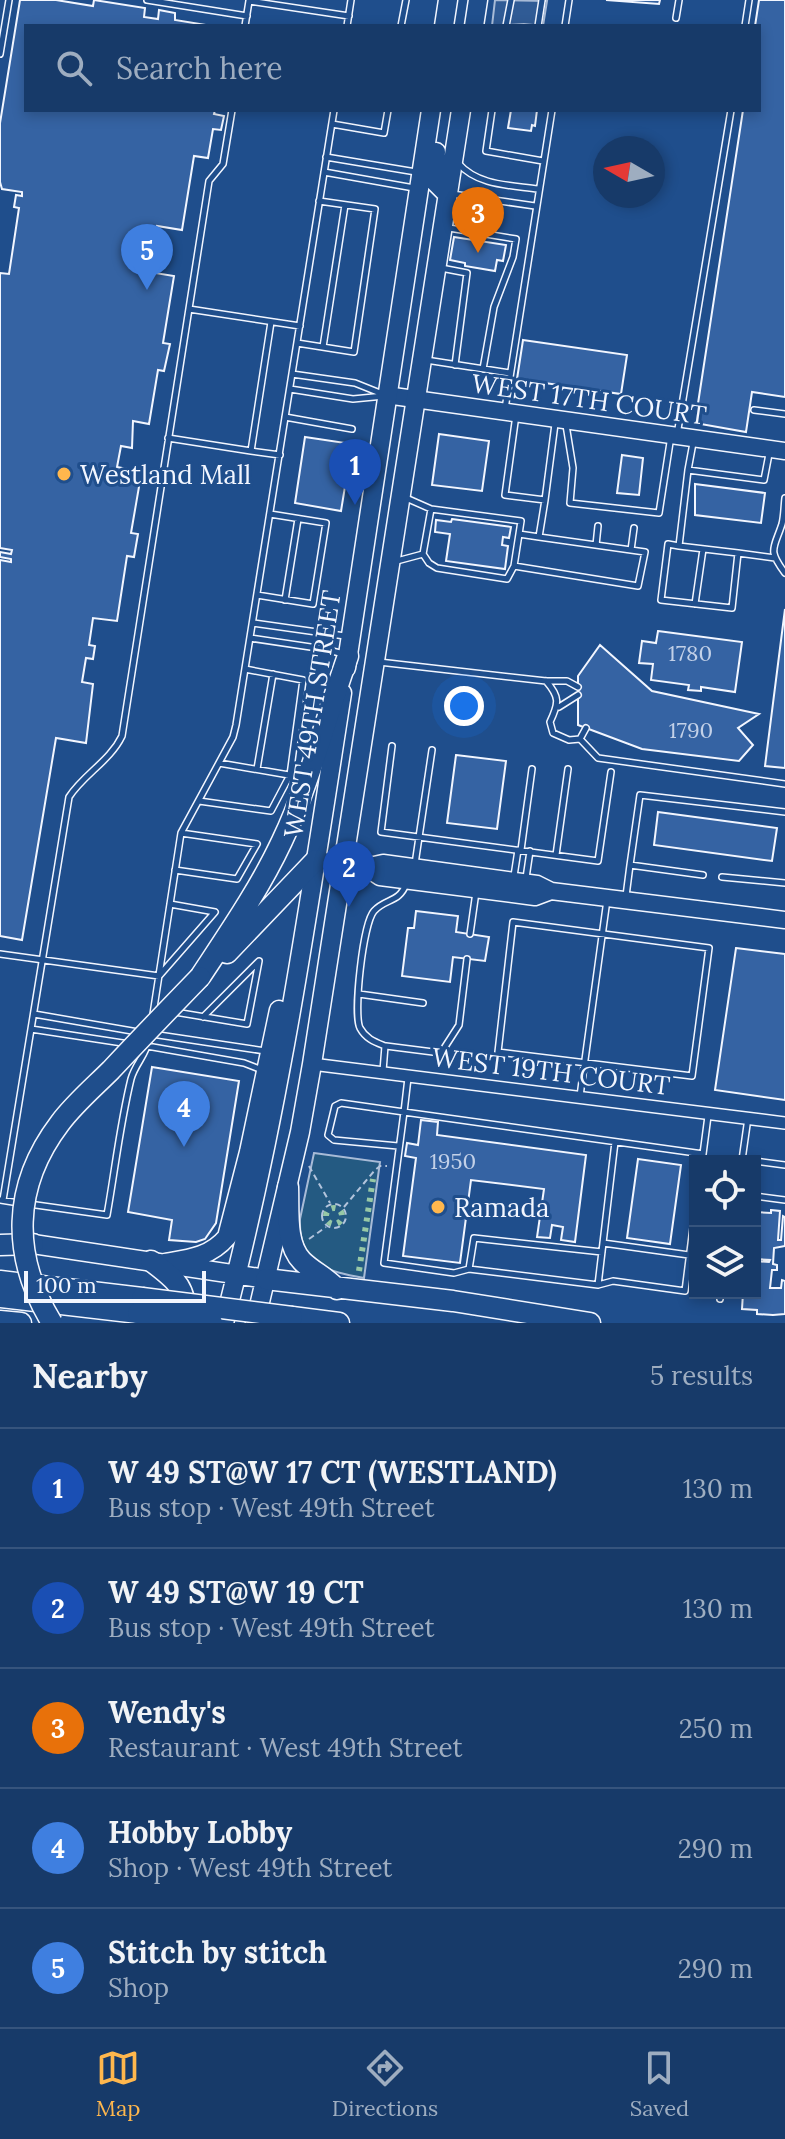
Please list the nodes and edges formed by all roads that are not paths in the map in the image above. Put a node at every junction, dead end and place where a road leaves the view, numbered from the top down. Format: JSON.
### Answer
{"nodes":[{"id":1,"x":9,"y":0,"type":"edge"},
{"id":2,"x":147,"y":0,"type":"edge"},
{"id":3,"x":351,"y":0,"type":"edge"},
{"id":4,"x":406,"y":0,"type":"edge"},
{"id":5,"x":448,"y":0,"type":"edge"},
{"id":6,"x":478,"y":0,"type":"edge"},
{"id":7,"x":511,"y":0,"type":"edge"},
{"id":8,"x":542,"y":0,"type":"edge"},
{"id":9,"x":569,"y":0,"type":"edge"},
{"id":10,"x":679,"y":0,"type":"edge"},
{"id":11,"x":749,"y":0,"type":"edge"},
{"id":12,"x":249,"y":1,"type":"edge"},
{"id":13,"x":247,"y":16,"type":"junction"},
{"id":14,"x":349,"y":16,"type":"junction"},
{"id":15,"x":676,"y":18,"type":"dead end"},
{"id":16,"x":245,"y":24,"type":"edge"},
{"id":17,"x":347,"y":24,"type":"edge"},
{"id":18,"x":401,"y":24,"type":"edge"},
{"id":19,"x":444,"y":24,"type":"edge"},
{"id":20,"x":474,"y":24,"type":"edge"},
{"id":21,"x":506,"y":24,"type":"edge"},
{"id":22,"x":538,"y":24,"type":"edge"},
{"id":23,"x":565,"y":24,"type":"edge"},
{"id":24,"x":745,"y":24,"type":"edge"},
{"id":25,"x":0,"y":54,"type":"edge"},
{"id":26,"x":232,"y":112,"type":"edge"},
{"id":27,"x":334,"y":112,"type":"edge"},
{"id":28,"x":388,"y":112,"type":"edge"},
{"id":29,"x":431,"y":112,"type":"edge"},
{"id":30,"x":443,"y":112,"type":"edge"},
{"id":31,"x":461,"y":112,"type":"edge"},
{"id":32,"x":492,"y":112,"type":"edge"},
{"id":33,"x":552,"y":112,"type":"edge"},
{"id":34,"x":731,"y":112,"type":"edge"},
{"id":35,"x":332,"y":124,"type":"junction"},
{"id":36,"x":326,"y":157,"type":"junction"},
{"id":37,"x":453,"y":157,"type":"junction"},
{"id":38,"x":543,"y":161,"type":"junction"},
{"id":39,"x":324,"y":172,"type":"junction"},
{"id":40,"x":420,"y":180,"type":"junction"},
{"id":41,"x":538,"y":189,"type":"junction"},
{"id":42,"x":447,"y":194,"type":"junction"},
{"id":43,"x":319,"y":201,"type":"junction"},
{"id":44,"x":345,"y":205,"type":"junction"},
{"id":45,"x":535,"y":206,"type":"junction"},
{"id":46,"x":442,"y":227,"type":"junction"},
{"id":47,"x":436,"y":267,"type":"junction"},
{"id":48,"x":189,"y":309,"type":"junction"},
{"id":49,"x":271,"y":322,"type":"junction"},
{"id":50,"x":300,"y":326,"type":"junction"},
{"id":51,"x":297,"y":343,"type":"junction"},
{"id":52,"x":323,"y":347,"type":"junction"},
{"id":53,"x":421,"y":360,"type":"junction"},
{"id":54,"x":455,"y":365,"type":"junction"},
{"id":55,"x":483,"y":369,"type":"junction"},
{"id":56,"x":510,"y":373,"type":"junction"},
{"id":57,"x":292,"y":374,"type":"junction"},
{"id":58,"x":290,"y":389,"type":"junction"},
{"id":59,"x":386,"y":395,"type":"junction"},
{"id":60,"x":415,"y":399,"type":"junction"},
{"id":61,"x":754,"y":410,"type":"dead end"},
{"id":62,"x":511,"y":413,"type":"junction"},
{"id":63,"x":785,"y":414,"type":"edge"},
{"id":64,"x":285,"y":417,"type":"junction"},
{"id":65,"x":561,"y":420,"type":"junction"},
{"id":66,"x":352,"y":429,"type":"dead end"},
{"id":67,"x":681,"y":436,"type":"junction"},
{"id":68,"x":168,"y":438,"type":"junction"},
{"id":69,"x":777,"y":450,"type":"edge"},
{"id":70,"x":251,"y":451,"type":"junction"},
{"id":71,"x":280,"y":455,"type":"junction"},
{"id":72,"x":688,"y":470,"type":"junction"},
{"id":73,"x":401,"y":496,"type":"junction"},
{"id":74,"x":785,"y":498,"type":"edge"},
{"id":75,"x":545,"y":500,"type":"junction"},
{"id":76,"x":431,"y":509,"type":"junction"},
{"id":77,"x":270,"y":514,"type":"junction"},
{"id":78,"x":298,"y":519,"type":"junction"},
{"id":79,"x":598,"y":526,"type":"dead end"},
{"id":80,"x":634,"y":528,"type":"dead end"},
{"id":81,"x":519,"y":534,"type":"junction"},
{"id":82,"x":539,"y":537,"type":"junction"},
{"id":83,"x":596,"y":545,"type":"junction"},
{"id":84,"x":679,"y":546,"type":"junction"},
{"id":85,"x":703,"y":549,"type":"junction"},
{"id":86,"x":631,"y":550,"type":"junction"},
{"id":87,"x":738,"y":553,"type":"junction"},
{"id":88,"x":423,"y":554,"type":"junction"},
{"id":89,"x":775,"y":558,"type":"junction"},
{"id":90,"x":389,"y":563,"type":"junction"},
{"id":91,"x":514,"y":566,"type":"junction"},
{"id":92,"x":785,"y":573,"type":"edge"},
{"id":93,"x":257,"y":595,"type":"junction"},
{"id":94,"x":285,"y":600,"type":"junction"},
{"id":95,"x":695,"y":604,"type":"junction"},
{"id":96,"x":253,"y":623,"type":"junction"},
{"id":97,"x":250,"y":638,"type":"junction"},
{"id":98,"x":349,"y":646,"type":"junction"},
{"id":99,"x":374,"y":662,"type":"junction"},
{"id":100,"x":245,"y":669,"type":"junction"},
{"id":101,"x":273,"y":674,"type":"junction"},
{"id":102,"x":546,"y":681,"type":"junction"},
{"id":103,"x":578,"y":687,"type":"dead end"},
{"id":104,"x":578,"y":695,"type":"dead end"},
{"id":105,"x":557,"y":709,"type":"junction"},
{"id":106,"x":586,"y":728,"type":"dead end"},
{"id":107,"x":580,"y":739,"type":"junction"},
{"id":108,"x":392,"y":746,"type":"dead end"},
{"id":109,"x":432,"y":750,"type":"dead end"},
{"id":110,"x":219,"y":763,"type":"junction"},
{"id":111,"x":257,"y":769,"type":"junction"},
{"id":112,"x":532,"y":769,"type":"dead end"},
{"id":113,"x":568,"y":769,"type":"dead end"},
{"id":114,"x":611,"y":772,"type":"dead end"},
{"id":115,"x":290,"y":775,"type":"junction"},
{"id":116,"x":785,"y":784,"type":"edge"},
{"id":117,"x":199,"y":801,"type":"junction"},
{"id":118,"x":785,"y":812,"type":"edge"},
{"id":119,"x":181,"y":833,"type":"junction"},
{"id":120,"x":419,"y":837,"type":"junction"},
{"id":121,"x":520,"y":850,"type":"junction"},
{"id":122,"x":530,"y":851,"type":"junction"},
{"id":123,"x":556,"y":855,"type":"junction"},
{"id":124,"x":316,"y":860,"type":"junction"},
{"id":125,"x":343,"y":864,"type":"junction"},
{"id":126,"x":630,"y":865,"type":"junction"},
{"id":127,"x":175,"y":870,"type":"junction"},
{"id":128,"x":411,"y":874,"type":"junction"},
{"id":129,"x":703,"y":875,"type":"dead end"},
{"id":130,"x":722,"y":877,"type":"dead end"},
{"id":131,"x":519,"y":882,"type":"junction"},
{"id":132,"x":477,"y":883,"type":"junction"},
{"id":133,"x":785,"y":883,"type":"edge"},
{"id":134,"x":551,"y":891,"type":"junction"},
{"id":135,"x":607,"y":897,"type":"junction"},
{"id":136,"x":625,"y":899,"type":"junction"},
{"id":137,"x":170,"y":904,"type":"junction"},
{"id":138,"x":785,"y":920,"type":"edge"},
{"id":139,"x":306,"y":923,"type":"junction"},
{"id":140,"x":603,"y":932,"type":"junction"},
{"id":141,"x":470,"y":934,"type":"dead end"},
{"id":142,"x":0,"y":954,"type":"edge"},
{"id":143,"x":467,"y":959,"type":"dead end"},
{"id":144,"x":42,"y":960,"type":"junction"},
{"id":145,"x":159,"y":976,"type":"junction"},
{"id":146,"x":200,"y":977,"type":"junction"},
{"id":147,"x":359,"y":994,"type":"junction"},
{"id":148,"x":423,"y":1003,"type":"dead end"},
{"id":149,"x":154,"y":1009,"type":"junction"},
{"id":150,"x":33,"y":1014,"type":"junction"},
{"id":151,"x":203,"y":1017,"type":"junction"},
{"id":152,"x":31,"y":1029,"type":"junction"},
{"id":153,"x":150,"y":1034,"type":"junction"},
{"id":154,"x":148,"y":1046,"type":"junction"},
{"id":155,"x":385,"y":1046,"type":"junction"},
{"id":156,"x":270,"y":1051,"type":"junction"},
{"id":157,"x":585,"y":1062,"type":"junction"},
{"id":158,"x":312,"y":1064,"type":"junction"},
{"id":159,"x":265,"y":1071,"type":"junction"},
{"id":160,"x":383,"y":1072,"type":"junction"},
{"id":161,"x":408,"y":1076,"type":"junction"},
{"id":162,"x":580,"y":1097,"type":"junction"},
{"id":163,"x":404,"y":1112,"type":"junction"},
{"id":164,"x":709,"y":1113,"type":"junction"},
{"id":165,"x":748,"y":1118,"type":"junction"},
{"id":166,"x":785,"y":1123,"type":"edge"},
{"id":167,"x":615,"y":1142,"type":"junction"},
{"id":168,"x":398,"y":1146,"type":"junction"},
{"id":169,"x":702,"y":1155,"type":"edge"},
{"id":170,"x":743,"y":1155,"type":"edge"},
{"id":171,"x":689,"y":1156,"type":"edge"},
{"id":172,"x":761,"y":1162,"type":"edge"},
{"id":173,"x":785,"y":1165,"type":"edge"},
{"id":174,"x":288,"y":1187,"type":"junction"},
{"id":175,"x":761,"y":1197,"type":"edge"},
{"id":176,"x":2,"y":1200,"type":"edge"},
{"id":177,"x":785,"y":1200,"type":"edge"},
{"id":178,"x":0,"y":1242,"type":"edge"},
{"id":179,"x":603,"y":1243,"type":"junction"},
{"id":180,"x":33,"y":1244,"type":"joint"},
{"id":181,"x":602,"y":1252,"type":"junction"},
{"id":182,"x":689,"y":1255,"type":"joint"},
{"id":183,"x":158,"y":1262,"type":"junction"},
{"id":184,"x":469,"y":1269,"type":"junction"},
{"id":185,"x":237,"y":1274,"type":"junction"},
{"id":186,"x":266,"y":1279,"type":"junction"},
{"id":187,"x":0,"y":1281,"type":"edge"},
{"id":188,"x":598,"y":1285,"type":"junction"},
{"id":189,"x":337,"y":1289,"type":"junction"},
{"id":190,"x":0,"y":1297,"type":"edge"},
{"id":191,"x":140,"y":1306,"type":"junction"},
{"id":192,"x":0,"y":1321,"type":"edge"},
{"id":193,"x":21,"y":1323,"type":"edge"},
{"id":194,"x":52,"y":1323,"type":"edge"},
{"id":195,"x":187,"y":1323,"type":"edge"},
{"id":196,"x":212,"y":1323,"type":"edge"},
{"id":197,"x":224,"y":1323,"type":"edge"},
{"id":198,"x":255,"y":1323,"type":"edge"},
{"id":199,"x":339,"y":1323,"type":"edge"},
{"id":200,"x":590,"y":1323,"type":"edge"}],
"edges":[{"from":1,"to":25,"type":"lane"},
{"from":2,"to":13,"type":"lane"},
{"from":3,"to":14,"type":"lane"},
{"from":4,"to":18,"type":"lane"},
{"from":5,"to":19,"type":"main road"},
{"from":6,"to":20,"type":"main road"},
{"from":7,"to":21,"type":"lane"},
{"from":8,"to":22,"type":"lane"},
{"from":9,"to":23,"type":"lane"},
{"from":10,"to":15,"type":"lane"},
{"from":11,"to":24,"type":"lane"},
{"from":12,"to":13,"type":"lane"},
{"from":12,"to":14,"type":"lane"},
{"from":13,"to":16,"type":"lane"},
{"from":14,"to":17,"type":"lane"},
{"from":26,"to":48,"type":"lane"},
{"from":27,"to":35,"type":"lane"},
{"from":28,"to":35,"type":"lane"},
{"from":29,"to":40,"type":"main road","name":"WEST 49TH STREET"},
{"from":30,"to":42,"type":"main road"},
{"from":31,"to":37,"type":"main road","name":"WEST 49TH STREET"},
{"from":32,"to":38,"type":"lane"},
{"from":33,"to":38,"type":"lane"},
{"from":34,"to":67,"type":"lane"},
{"from":35,"to":36,"type":"lane"},
{"from":36,"to":39,"type":"lane"},
{"from":36,"to":40,"type":"lane"},
{"from":37,"to":41,"type":"lane"},
{"from":37,"to":42,"type":"main road","name":"WEST 49TH STREET"},
{"from":38,"to":41,"type":"lane"},
{"from":39,"to":40,"type":"lane"},
{"from":39,"to":43,"type":"lane"},
{"from":40,"to":59,"type":"main road","name":"WEST 49TH STREET"},
{"from":41,"to":45,"type":"lane"},
{"from":42,"to":45,"type":"lane"},
{"from":42,"to":46,"type":"main road","name":"WEST 49TH STREET"},
{"from":43,"to":44,"type":"lane"},
{"from":43,"to":50,"type":"lane"},
{"from":44,"to":52,"type":"lane"},
{"from":44,"to":52,"type":"lane"},
{"from":45,"to":56,"type":"lane"},
{"from":46,"to":47,"type":"main road","name":"WEST 49TH STREET"},
{"from":46,"to":55,"type":"lane"},
{"from":47,"to":53,"type":"main road","name":"WEST 49TH STREET"},
{"from":47,"to":54,"type":"lane"},
{"from":48,"to":49,"type":"lane"},
{"from":48,"to":68,"type":"lane"},
{"from":49,"to":50,"type":"lane"},
{"from":49,"to":70,"type":"lane"},
{"from":50,"to":51,"type":"lane"},
{"from":51,"to":52,"type":"lane"},
{"from":51,"to":57,"type":"lane"},
{"from":53,"to":54,"type":"lane"},
{"from":53,"to":60,"type":"main road","name":"WEST 49TH STREET"},
{"from":54,"to":55,"type":"lane"},
{"from":55,"to":56,"type":"lane"},
{"from":56,"to":62,"type":"lane"},
{"from":57,"to":58,"type":"lane"},
{"from":57,"to":59,"type":"lane"},
{"from":58,"to":59,"type":"lane"},
{"from":58,"to":64,"type":"lane"},
{"from":59,"to":60,"type":"street","name":"WEST 17TH COURT"},
{"from":59,"to":98,"type":"main road","name":"WEST 49TH STREET"},
{"from":60,"to":62,"type":"street","name":"WEST 17TH COURT"},
{"from":60,"to":73,"type":"main road","name":"WEST 49TH STREET"},
{"from":61,"to":63,"type":"lane"},
{"from":62,"to":65,"type":"street","name":"WEST 17TH COURT"},
{"from":62,"to":75,"type":"lane"},
{"from":64,"to":66,"type":"lane"},
{"from":64,"to":71,"type":"lane"},
{"from":65,"to":67,"type":"street","name":"WEST 17TH COURT"},
{"from":65,"to":67,"type":"lane"},
{"from":65,"to":75,"type":"lane"},
{"from":67,"to":69,"type":"street","name":"WEST 17TH COURT"},
{"from":67,"to":72,"type":"lane"},
{"from":68,"to":70,"type":"lane"},
{"from":68,"to":144,"type":"lane"},
{"from":69,"to":72,"type":"lane"},
{"from":70,"to":71,"type":"lane"},
{"from":71,"to":77,"type":"lane"},
{"from":72,"to":84,"type":"lane"},
{"from":73,"to":76,"type":"lane"},
{"from":73,"to":90,"type":"main road","name":"WEST 49TH STREET"},
{"from":74,"to":89,"type":"lane"},
{"from":75,"to":82,"type":"lane"},
{"from":76,"to":81,"type":"lane"},
{"from":76,"to":88,"type":"lane"},
{"from":77,"to":78,"type":"lane"},
{"from":77,"to":93,"type":"lane"},
{"from":78,"to":94,"type":"lane"},
{"from":78,"to":94,"type":"lane"},
{"from":79,"to":83,"type":"lane"},
{"from":80,"to":86,"type":"lane"},
{"from":81,"to":82,"type":"lane"},
{"from":81,"to":91,"type":"lane"},
{"from":82,"to":83,"type":"lane"},
{"from":83,"to":86,"type":"lane"},
{"from":84,"to":85,"type":"lane"},
{"from":84,"to":95,"type":"lane"},
{"from":85,"to":87,"type":"lane"},
{"from":85,"to":95,"type":"lane"},
{"from":86,"to":91,"type":"lane"},
{"from":87,"to":89,"type":"lane"},
{"from":87,"to":95,"type":"lane"},
{"from":88,"to":90,"type":"lane"},
{"from":88,"to":91,"type":"lane"},
{"from":89,"to":92,"type":"lane"},
{"from":90,"to":99,"type":"main road","name":"WEST 49TH STREET"},
{"from":93,"to":94,"type":"lane"},
{"from":93,"to":96,"type":"lane"},
{"from":96,"to":97,"type":"lane"},
{"from":96,"to":98,"type":"lane"},
{"from":97,"to":98,"type":"lane"},
{"from":97,"to":100,"type":"lane"},
{"from":98,"to":124,"type":"main road","name":"WEST 49TH STREET"},
{"from":98,"to":146,"type":"highway"},
{"from":99,"to":102,"type":"lane"},
{"from":99,"to":125,"type":"main road","name":"WEST 49TH STREET"},
{"from":100,"to":101,"type":"lane"},
{"from":100,"to":110,"type":"lane"},
{"from":101,"to":111,"type":"lane"},
{"from":101,"to":115,"type":"lane"},
{"from":102,"to":103,"type":"lane"},
{"from":102,"to":105,"type":"lane"},
{"from":104,"to":105,"type":"lane"},
{"from":105,"to":107,"type":"lane"},
{"from":106,"to":107,"type":"lane"},
{"from":107,"to":116,"type":"lane"},
{"from":108,"to":120,"type":"lane"},
{"from":109,"to":120,"type":"lane"},
{"from":110,"to":111,"type":"lane"},
{"from":110,"to":117,"type":"lane"},
{"from":111,"to":115,"type":"lane"},
{"from":112,"to":121,"type":"lane"},
{"from":113,"to":123,"type":"lane"},
{"from":114,"to":123,"type":"lane"},
{"from":115,"to":117,"type":"lane"},
{"from":117,"to":119,"type":"lane"},
{"from":118,"to":126,"type":"lane"},
{"from":119,"to":127,"type":"lane"},
{"from":119,"to":127,"type":"lane"},
{"from":120,"to":121,"type":"lane"},
{"from":120,"to":128,"type":"lane"},
{"from":121,"to":122,"type":"lane"},
{"from":121,"to":131,"type":"lane"},
{"from":122,"to":123,"type":"lane"},
{"from":122,"to":131,"type":"lane"},
{"from":124,"to":125,"type":"street"},
{"from":124,"to":139,"type":"main road","name":"WEST 49TH STREET"},
{"from":124,"to":146,"type":"highway"},
{"from":125,"to":128,"type":"street"},
{"from":125,"to":158,"type":"main road","name":"WEST 49TH STREET"},
{"from":126,"to":129,"type":"lane"},
{"from":126,"to":136,"type":"lane"},
{"from":127,"to":137,"type":"lane"},
{"from":128,"to":132,"type":"street"},
{"from":128,"to":147,"type":"lane"},
{"from":130,"to":133,"type":"lane"},
{"from":131,"to":132,"type":"street"},
{"from":131,"to":134,"type":"street"},
{"from":132,"to":134,"type":"street"},
{"from":132,"to":141,"type":"lane"},
{"from":134,"to":135,"type":"street"},
{"from":135,"to":136,"type":"street"},
{"from":135,"to":140,"type":"lane"},
{"from":136,"to":138,"type":"street"},
{"from":137,"to":145,"type":"lane"},
{"from":137,"to":145,"type":"lane"},
{"from":139,"to":156,"type":"main road"},
{"from":139,"to":185,"type":"main road","name":"WEST 49TH STREET"},
{"from":140,"to":157,"type":"lane"},
{"from":140,"to":157,"type":"lane"},
{"from":140,"to":157,"type":"lane"},
{"from":142,"to":144,"type":"lane"},
{"from":143,"to":155,"type":"lane"},
{"from":144,"to":145,"type":"lane"},
{"from":144,"to":150,"type":"lane"},
{"from":145,"to":149,"type":"lane"},
{"from":146,"to":194,"type":"highway","bridge":true},
{"from":147,"to":148,"type":"lane"},
{"from":147,"to":155,"type":"lane"},
{"from":149,"to":151,"type":"lane"},
{"from":149,"to":153,"type":"lane"},
{"from":150,"to":152,"type":"lane"},
{"from":150,"to":153,"type":"lane"},
{"from":151,"to":151,"type":"lane"},
{"from":152,"to":154,"type":"lane"},
{"from":152,"to":176,"type":"lane"},
{"from":153,"to":154,"type":"lane"},
{"from":153,"to":156,"type":"lane"},
{"from":154,"to":159,"type":"lane"},
{"from":154,"to":176,"type":"lane"},
{"from":155,"to":160,"type":"lane"},
{"from":156,"to":159,"type":"main road"},
{"from":157,"to":162,"type":"lane"},
{"from":158,"to":160,"type":"street","name":"WEST 19TH COURT"},
{"from":158,"to":174,"type":"main road","name":"WEST 49TH STREET"},
{"from":159,"to":183,"type":"main road"},
{"from":160,"to":161,"type":"street","name":"WEST 19TH COURT"},
{"from":161,"to":162,"type":"street","name":"WEST 19TH COURT"},
{"from":161,"to":163,"type":"lane"},
{"from":162,"to":164,"type":"street","name":"WEST 19TH COURT"},
{"from":163,"to":167,"type":"lane"},
{"from":163,"to":168,"type":"lane"},
{"from":163,"to":168,"type":"lane"},
{"from":164,"to":165,"type":"street","name":"WEST 19TH COURT"},
{"from":164,"to":169,"type":"lane"},
{"from":165,"to":166,"type":"street","name":"WEST 19TH COURT"},
{"from":165,"to":170,"type":"lane"},
{"from":167,"to":171,"type":"lane"},
{"from":167,"to":179,"type":"lane"},
{"from":168,"to":184,"type":"lane"},
{"from":172,"to":173,"type":"lane"},
{"from":174,"to":186,"type":"main road","name":"WEST 49TH STREET"},
{"from":174,"to":189,"type":"highway"},
{"from":175,"to":177,"type":"lane"},
{"from":178,"to":180,"type":"highway"},
{"from":179,"to":181,"type":"lane"},
{"from":179,"to":182,"type":"lane"},
{"from":180,"to":183,"type":"main road"},
{"from":181,"to":184,"type":"lane"},
{"from":181,"to":188,"type":"lane"},
{"from":182,"to":188,"type":"lane"},
{"from":183,"to":185,"type":"main road"},
{"from":183,"to":195,"type":"highway"},
{"from":184,"to":188,"type":"lane"},
{"from":185,"to":186,"type":"main road"},
{"from":185,"to":197,"type":"main road","name":"WEST 49TH STREET"},
{"from":186,"to":189,"type":"highway"},
{"from":186,"to":198,"type":"main road","name":"WEST 49TH STREET"},
{"from":187,"to":191,"type":"highway"},
{"from":189,"to":200,"type":"highway"},
{"from":190,"to":191,"type":"highway"},
{"from":191,"to":196,"type":"highway","bridge":true},
{"from":191,"to":199,"type":"highway","bridge":true},
{"from":192,"to":193,"type":"highway"}]}
